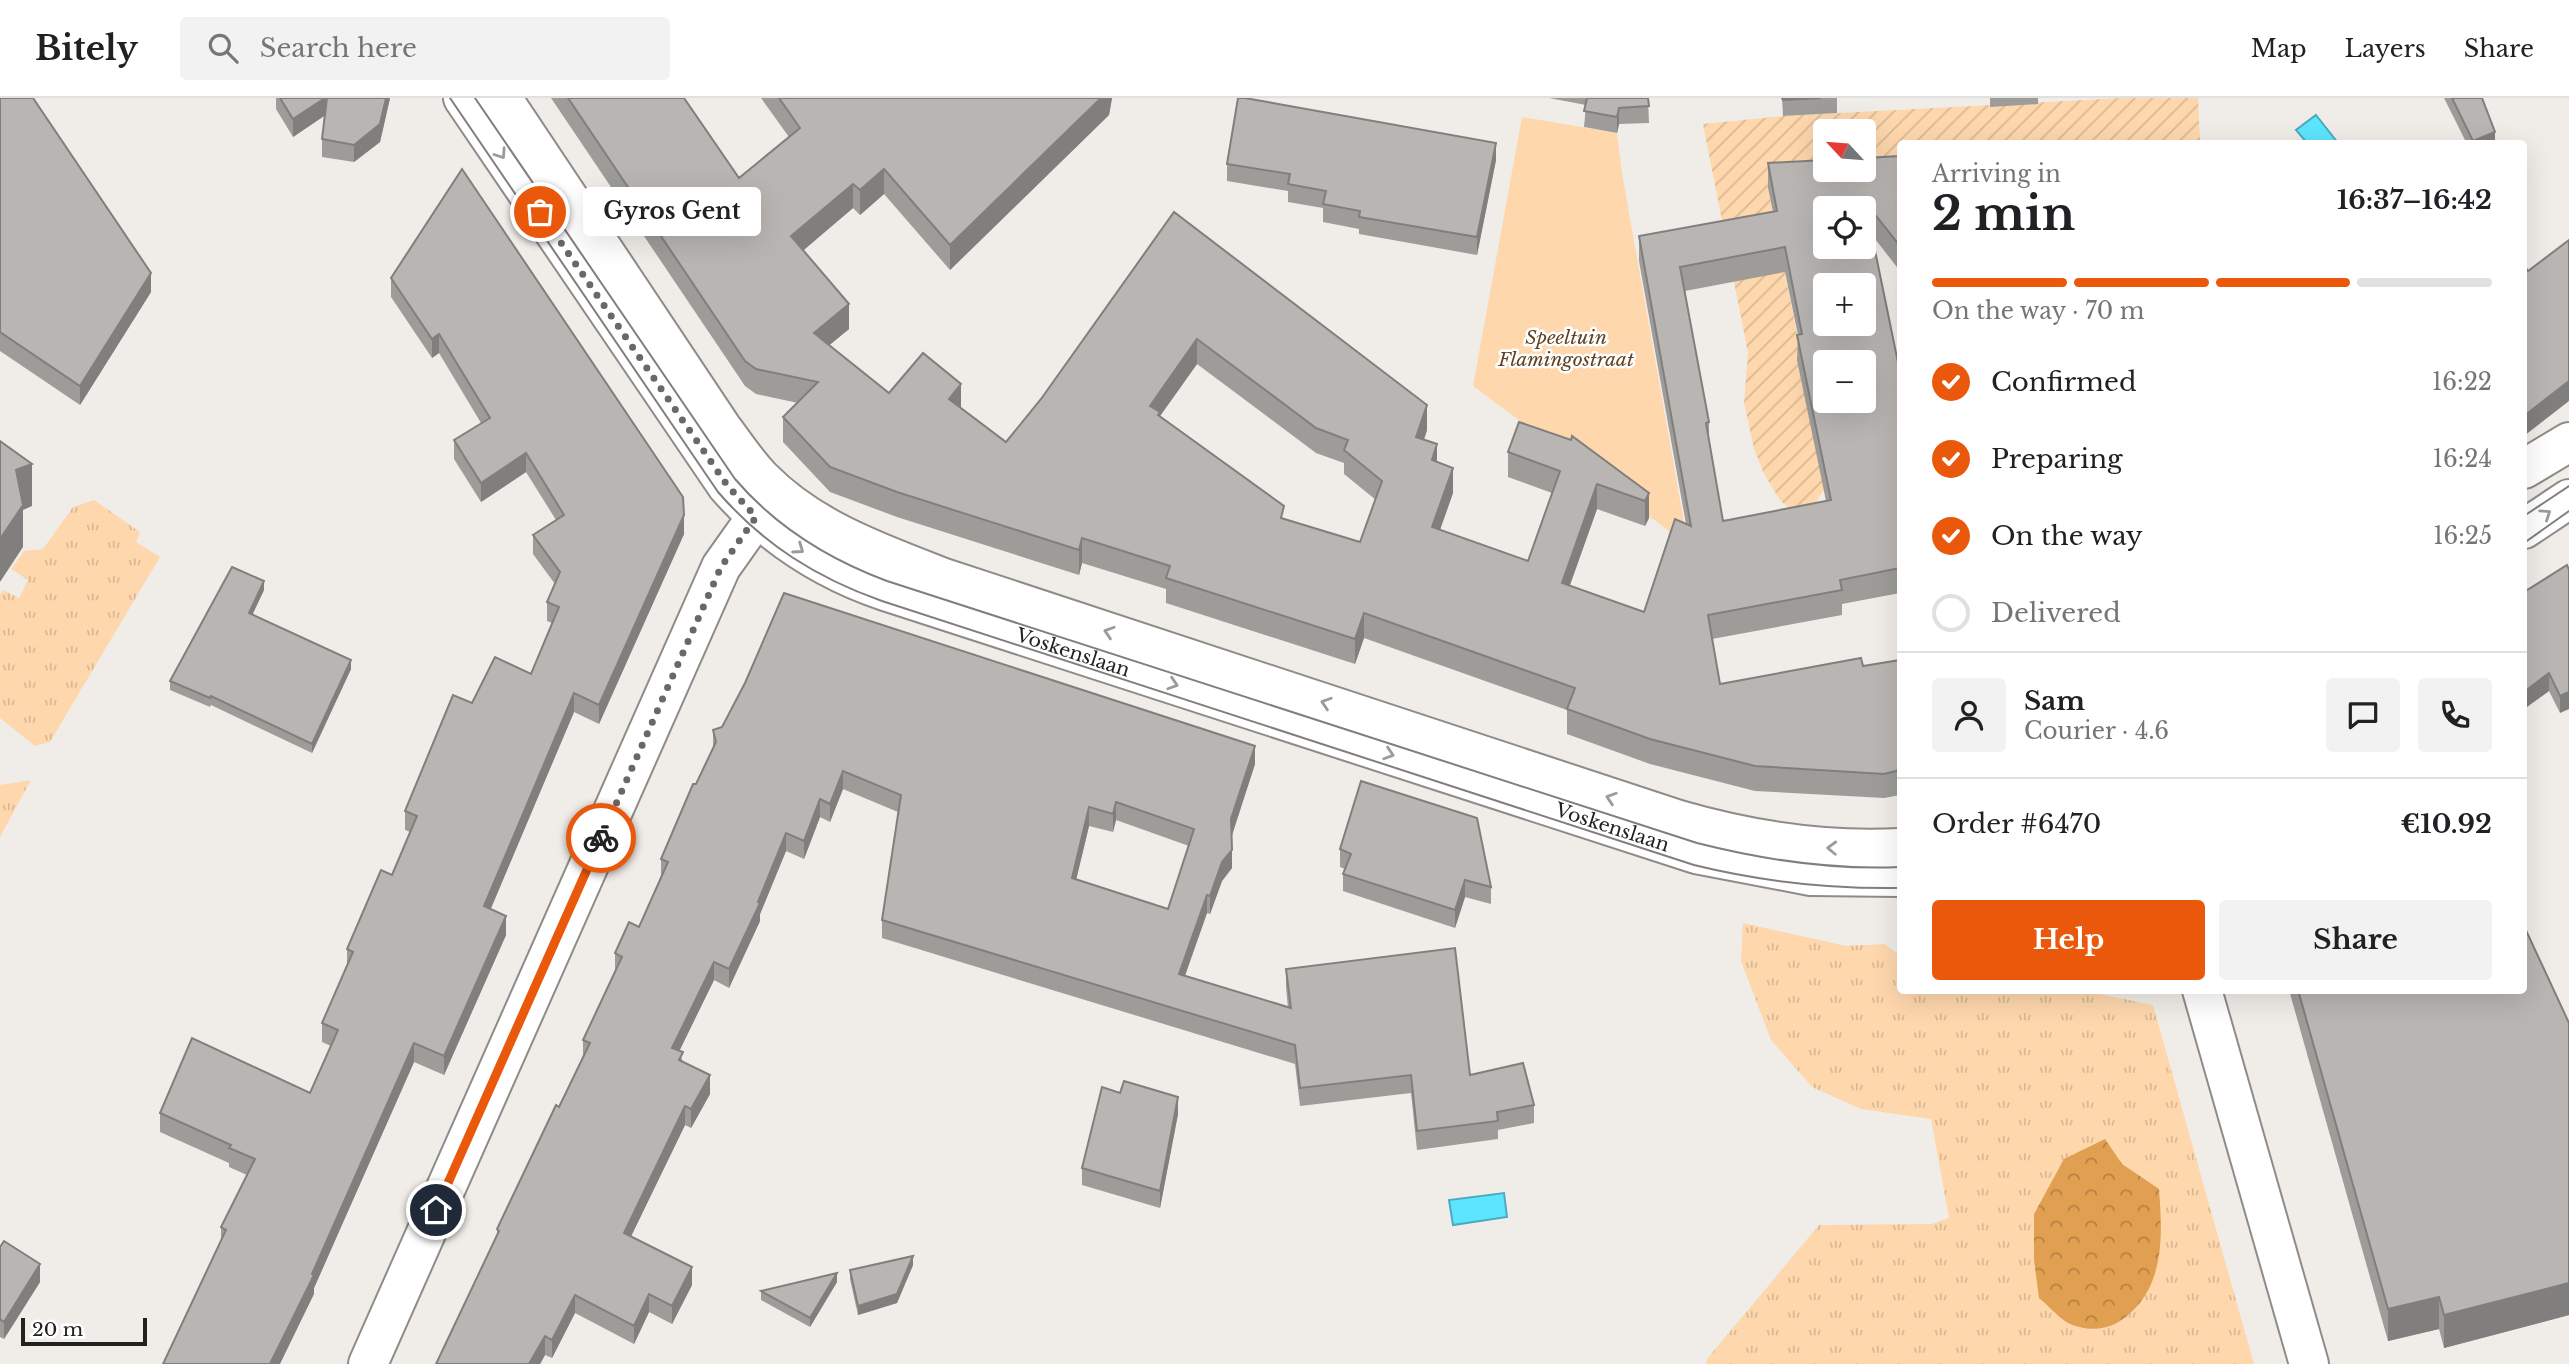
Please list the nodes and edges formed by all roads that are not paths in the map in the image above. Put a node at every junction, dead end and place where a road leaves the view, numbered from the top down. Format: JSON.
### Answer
{"nodes":[{"id":1,"x":463,"y":98,"type":"edge"},
{"id":2,"x":502,"y":98,"type":"edge"},
{"id":3,"x":2569,"y":442,"type":"edge"},
{"id":4,"x":2527,"y":467,"type":"edge"},
{"id":5,"x":2569,"y":499,"type":"edge"},
{"id":6,"x":766,"y":504,"type":"junction"},
{"id":7,"x":2527,"y":527,"type":"edge"},
{"id":8,"x":1897,"y":848,"type":"edge"},
{"id":9,"x":1897,"y":877,"type":"edge"},
{"id":10,"x":2203,"y":994,"type":"edge"},
{"id":11,"x":368,"y":1364,"type":"edge"},
{"id":12,"x":2309,"y":1364,"type":"edge"}],
"edges":[{"from":1,"to":6,"type":"street","name":"Voskenslaan","one_way":true},
{"from":2,"to":6,"type":"street","name":"Voskenslaan"},
{"from":3,"to":4,"type":"street"},
{"from":7,"to":5,"type":"street","one_way":true},
{"from":8,"to":6,"type":"street","name":"Voskenslaan","one_way":true},
{"from":6,"to":9,"type":"street","name":"Voskenslaan","one_way":true},
{"from":6,"to":11,"type":"street"},
{"from":10,"to":12,"type":"street"}]}
